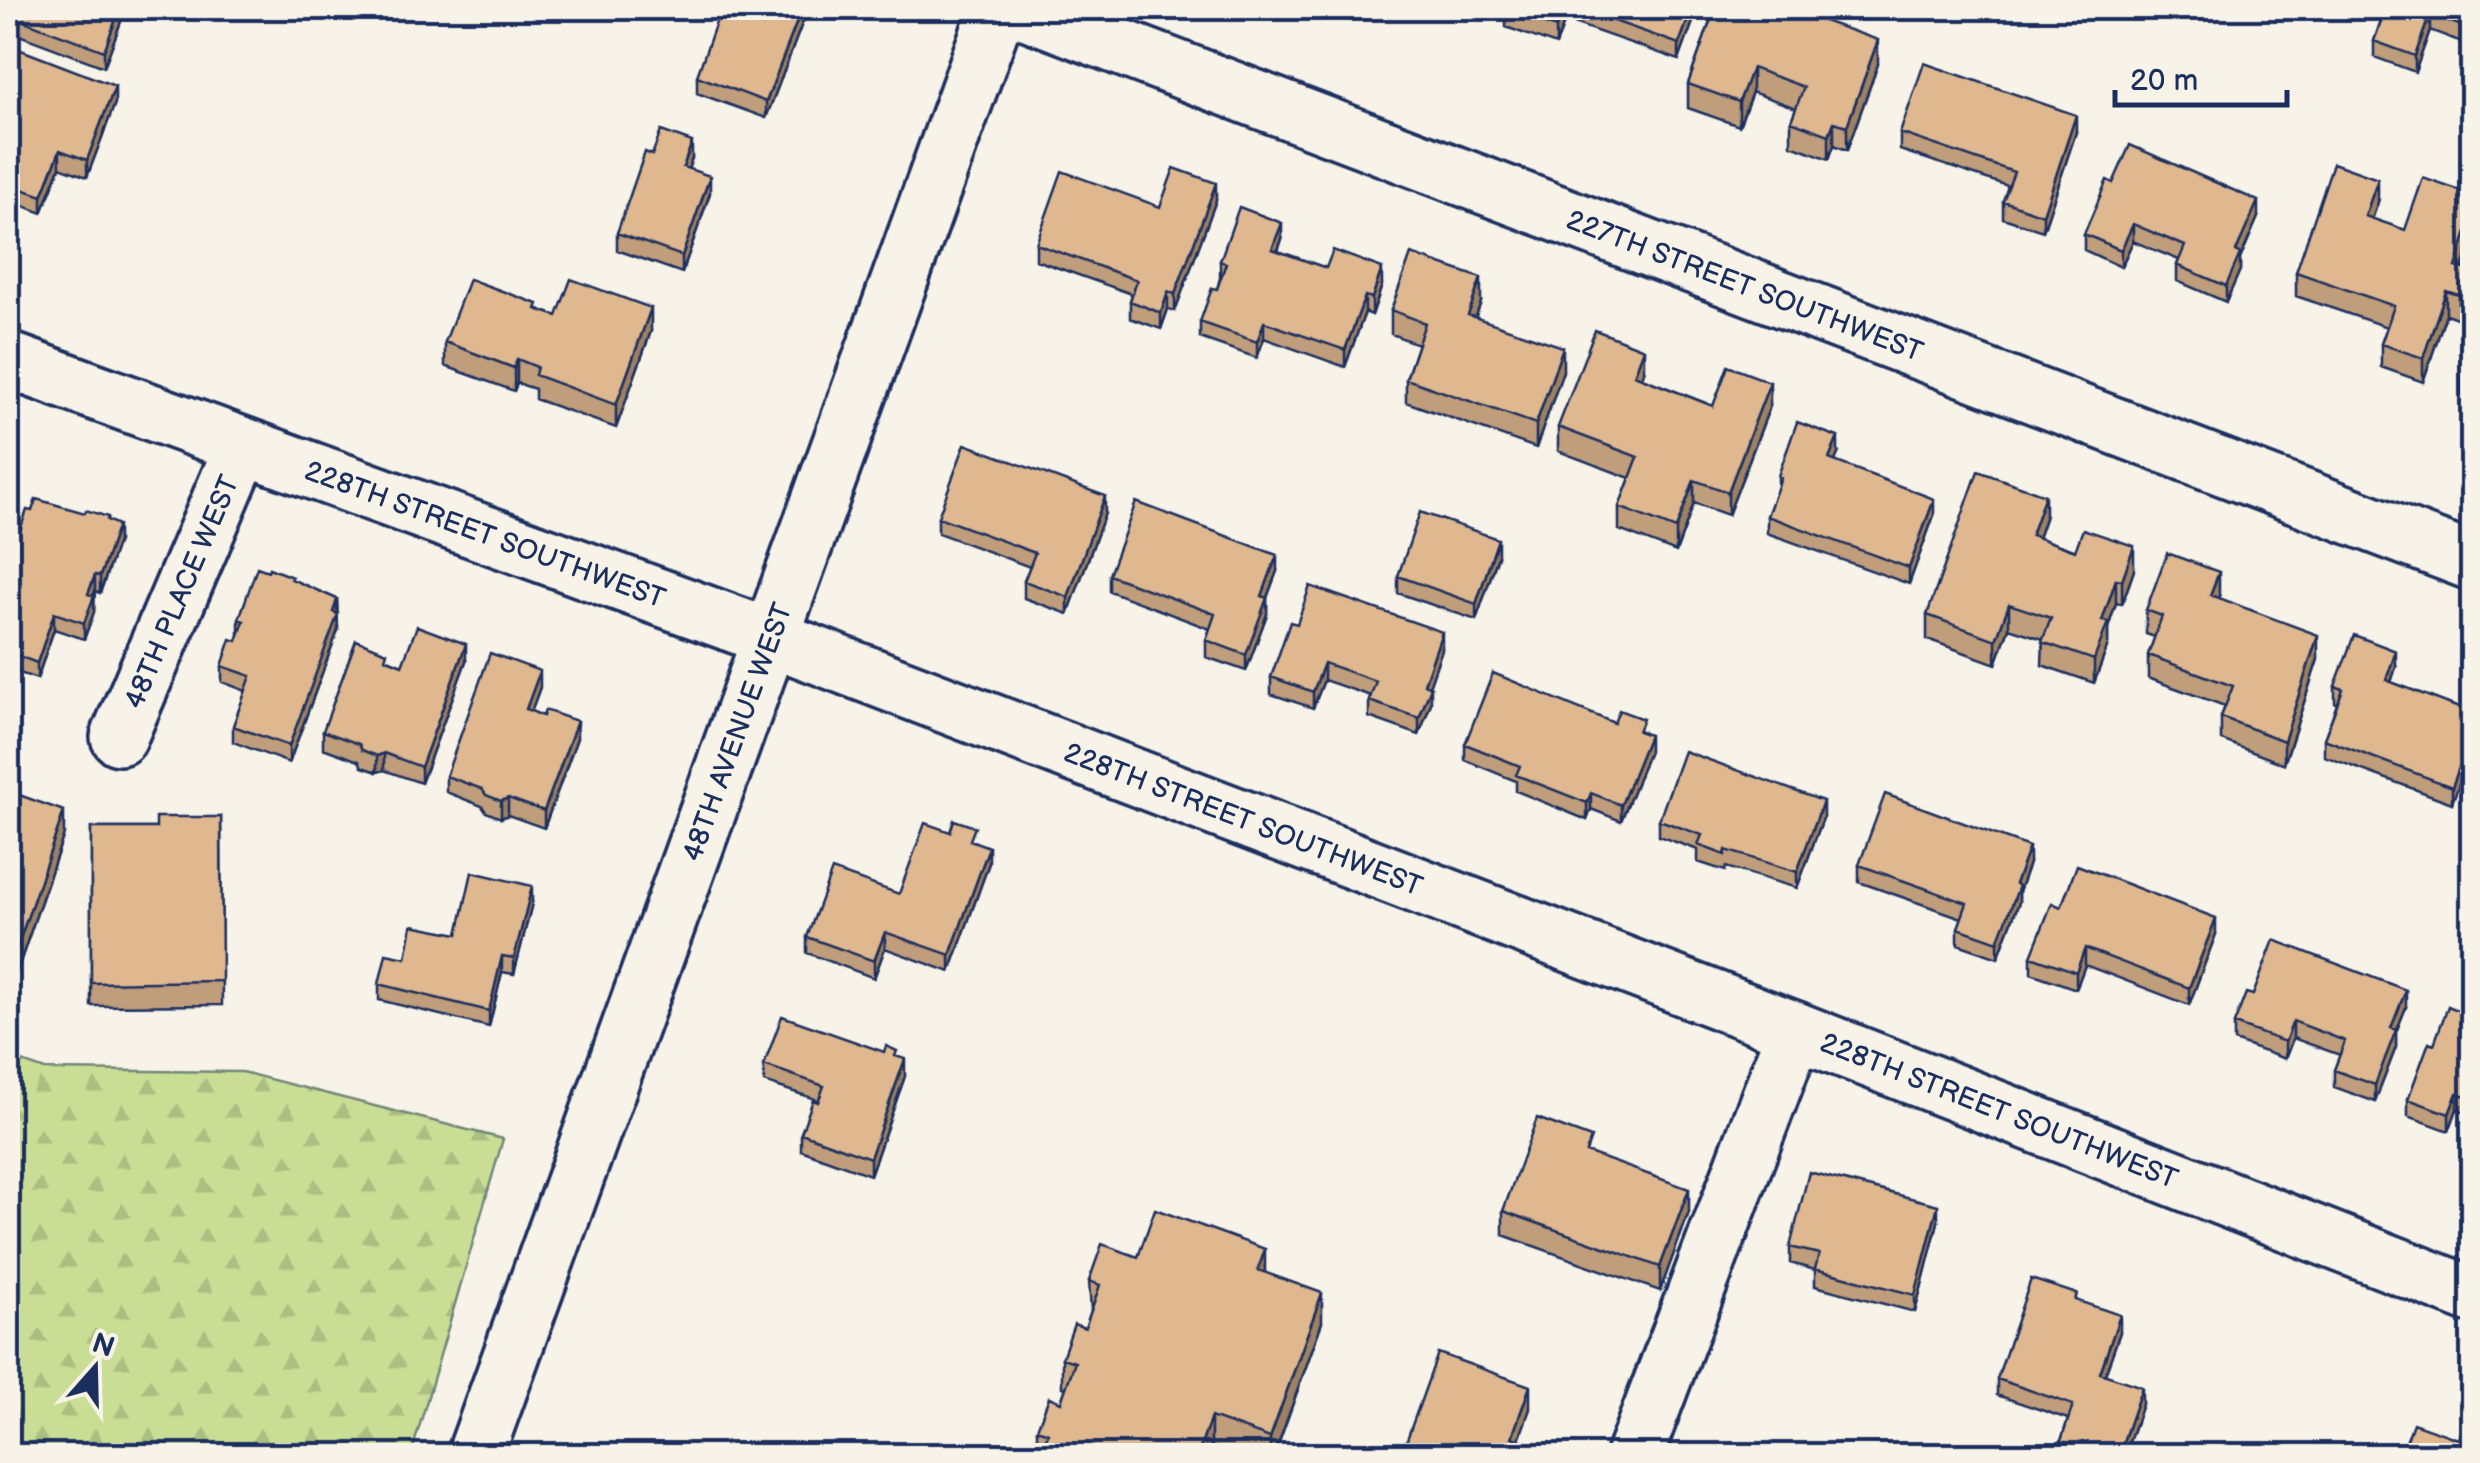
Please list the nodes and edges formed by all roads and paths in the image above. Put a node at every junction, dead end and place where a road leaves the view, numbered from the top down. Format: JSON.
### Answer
{"nodes":[{"id":1,"x":998,"y":8,"type":"edge"},
{"id":2,"x":1018,"y":8,"type":"edge"},
{"id":3,"x":8,"y":360,"type":"edge"},
{"id":4,"x":243,"y":446,"type":"junction"},
{"id":5,"x":2472,"y":562,"type":"edge"},
{"id":6,"x":772,"y":638,"type":"junction"},
{"id":7,"x":119,"y":737,"type":"dead end"},
{"id":8,"x":1795,"y":1030,"type":"junction"},
{"id":9,"x":2472,"y":1295,"type":"edge"},
{"id":10,"x":475,"y":1456,"type":"edge"},
{"id":11,"x":1634,"y":1456,"type":"edge"}],
"edges":[{"from":1,"to":6,"type":"main road","name":"48TH AVENUE WEST"},
{"from":2,"to":5,"type":"main road","name":"227TH STREET SOUTHWEST"},
{"from":3,"to":4,"type":"main road","name":"228TH STREET SOUTHWEST"},
{"from":4,"to":6,"type":"main road","name":"228TH STREET SOUTHWEST"},
{"from":4,"to":7,"type":"main road","name":"48TH PLACE WEST"},
{"from":6,"to":8,"type":"main road","name":"228TH STREET SOUTHWEST"},
{"from":6,"to":10,"type":"main road","name":"48TH AVENUE WEST"},
{"from":8,"to":9,"type":"main road","name":"228TH STREET SOUTHWEST"},
{"from":8,"to":11,"type":"main road"}]}
